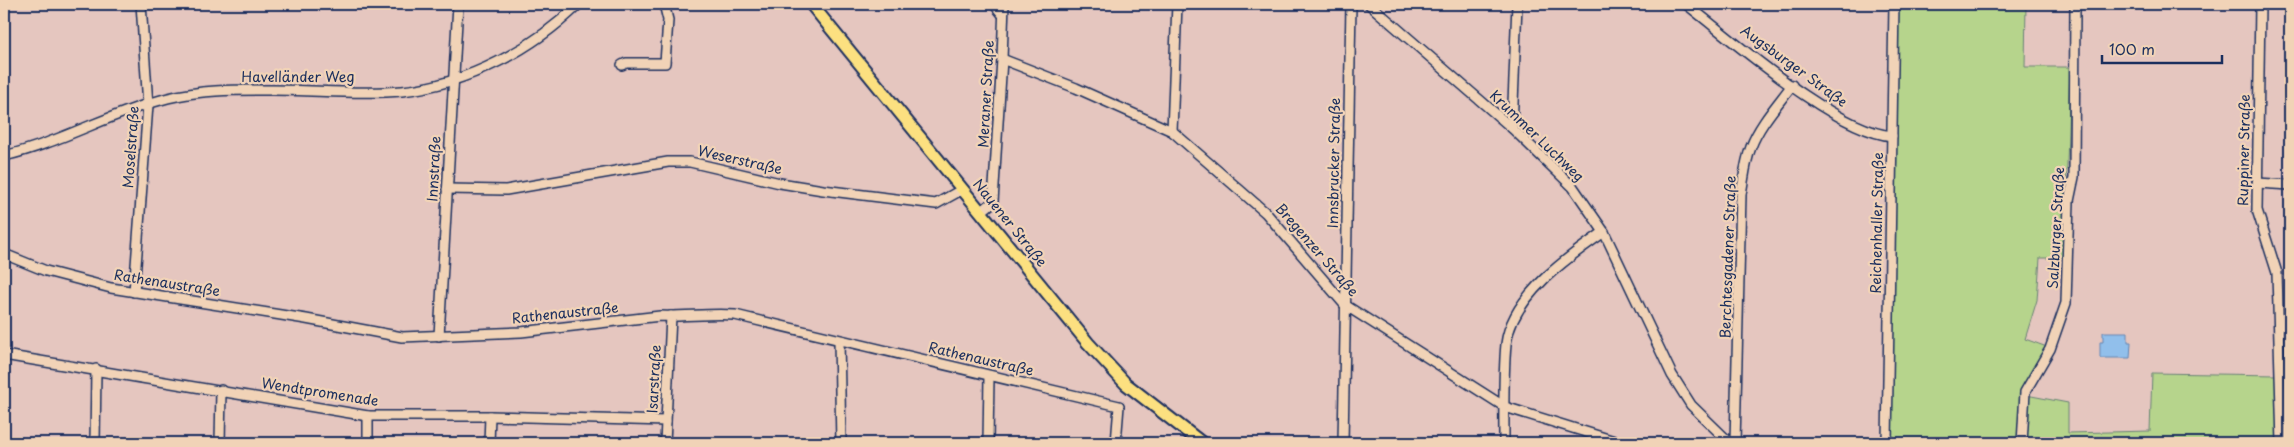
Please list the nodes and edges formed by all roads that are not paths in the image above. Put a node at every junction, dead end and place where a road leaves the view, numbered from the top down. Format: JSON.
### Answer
{"nodes":[{"id":1,"x":141,"y":4,"type":"edge"},
{"id":2,"x":458,"y":4,"type":"edge"},
{"id":3,"x":579,"y":4,"type":"edge"},
{"id":4,"x":664,"y":4,"type":"edge"},
{"id":5,"x":811,"y":4,"type":"edge"},
{"id":6,"x":994,"y":4,"type":"edge"},
{"id":7,"x":1004,"y":4,"type":"edge"},
{"id":8,"x":1177,"y":4,"type":"edge"},
{"id":9,"x":1351,"y":4,"type":"edge"},
{"id":10,"x":1369,"y":4,"type":"edge"},
{"id":11,"x":1517,"y":4,"type":"edge"},
{"id":12,"x":1686,"y":4,"type":"edge"},
{"id":13,"x":1894,"y":4,"type":"edge"},
{"id":14,"x":2075,"y":4,"type":"edge"},
{"id":15,"x":2260,"y":4,"type":"edge"},
{"id":16,"x":1003,"y":15,"type":"junction"},
{"id":17,"x":1002,"y":59,"type":"junction"},
{"id":18,"x":622,"y":65,"type":"dead end"},
{"id":19,"x":453,"y":79,"type":"junction"},
{"id":20,"x":1792,"y":85,"type":"junction"},
{"id":21,"x":148,"y":105,"type":"junction"},
{"id":22,"x":1512,"y":128,"type":"junction"},
{"id":23,"x":1172,"y":131,"type":"junction"},
{"id":24,"x":1892,"y":136,"type":"junction"},
{"id":25,"x":4,"y":156,"type":"edge"},
{"id":26,"x":2257,"y":184,"type":"junction"},
{"id":27,"x":2290,"y":185,"type":"edge"},
{"id":28,"x":447,"y":188,"type":"junction"},
{"id":29,"x":964,"y":189,"type":"junction"},
{"id":30,"x":982,"y":212,"type":"junction"},
{"id":31,"x":1604,"y":232,"type":"junction"},
{"id":32,"x":4,"y":254,"type":"edge"},
{"id":33,"x":134,"y":292,"type":"junction"},
{"id":34,"x":1345,"y":305,"type":"junction"},
{"id":35,"x":671,"y":316,"type":"junction"},
{"id":36,"x":439,"y":336,"type":"junction"},
{"id":37,"x":839,"y":341,"type":"junction"},
{"id":38,"x":4,"y":355,"type":"edge"},
{"id":39,"x":96,"y":370,"type":"junction"},
{"id":40,"x":989,"y":376,"type":"junction"},
{"id":41,"x":221,"y":390,"type":"junction"},
{"id":42,"x":1504,"y":407,"type":"junction"},
{"id":43,"x":368,"y":416,"type":"junction"},
{"id":44,"x":490,"y":416,"type":"junction"},
{"id":45,"x":666,"y":421,"type":"junction"},
{"id":46,"x":95,"y":443,"type":"edge"},
{"id":47,"x":220,"y":443,"type":"edge"},
{"id":48,"x":368,"y":443,"type":"edge"},
{"id":49,"x":489,"y":443,"type":"edge"},
{"id":50,"x":665,"y":443,"type":"edge"},
{"id":51,"x":841,"y":443,"type":"edge"},
{"id":52,"x":988,"y":443,"type":"edge"},
{"id":53,"x":1116,"y":443,"type":"edge"},
{"id":54,"x":1202,"y":443,"type":"edge"},
{"id":55,"x":1343,"y":443,"type":"edge"},
{"id":56,"x":1504,"y":443,"type":"edge"},
{"id":57,"x":1621,"y":443,"type":"edge"},
{"id":58,"x":1730,"y":443,"type":"edge"},
{"id":59,"x":1735,"y":443,"type":"edge"},
{"id":60,"x":1887,"y":443,"type":"edge"},
{"id":61,"x":2022,"y":443,"type":"edge"},
{"id":62,"x":2282,"y":443,"type":"edge"}],
"edges":[{"from":1,"to":21,"type":"street","name":"Moselstraße"},
{"from":2,"to":19,"type":"street","name":"Innstraße"},
{"from":3,"to":19,"type":"street","name":"Havelländer Weg"},
{"from":4,"to":18,"type":"street"},
{"from":5,"to":29,"type":"main road","name":"Nauener Straße"},
{"from":6,"to":16,"type":"street"},
{"from":7,"to":16,"type":"street","name":"Meraner Straße"},
{"from":8,"to":23,"type":"street"},
{"from":9,"to":34,"type":"street","name":"Innsbrucker Straße"},
{"from":10,"to":22,"type":"street","name":"Krummer Luchweg"},
{"from":11,"to":22,"type":"street"},
{"from":12,"to":20,"type":"street","name":"Augsburger Straße"},
{"from":13,"to":24,"type":"street","name":"Reichenhaller Straße"},
{"from":14,"to":61,"type":"street","name":"Salzburger Straße"},
{"from":15,"to":26,"type":"street","name":"Ruppiner Straße"},
{"from":16,"to":17,"type":"street","name":"Meraner Straße"},
{"from":17,"to":23,"type":"street","name":"Bregenzer Straße"},
{"from":17,"to":30,"type":"street","name":"Meraner Straße"},
{"from":19,"to":21,"type":"street","name":"Havelländer Weg"},
{"from":19,"to":28,"type":"street","name":"Innstraße"},
{"from":20,"to":24,"type":"street","name":"Augsburger Straße"},
{"from":20,"to":59,"type":"street","name":"Berchtesgadener Straße"},
{"from":21,"to":25,"type":"street","name":"Havelländer Weg"},
{"from":21,"to":33,"type":"street","name":"Moselstraße"},
{"from":22,"to":31,"type":"street","name":"Krummer Luchweg"},
{"from":23,"to":34,"type":"street","name":"Bregenzer Straße"},
{"from":24,"to":60,"type":"street","name":"Reichenhaller Straße"},
{"from":26,"to":27,"type":"street"},
{"from":26,"to":62,"type":"street","name":"Ruppiner Straße"},
{"from":28,"to":29,"type":"street","name":"Weserstraße"},
{"from":28,"to":36,"type":"street","name":"Innstraße"},
{"from":29,"to":30,"type":"main road","name":"Nauener Straße"},
{"from":30,"to":54,"type":"main road","name":"Nauener Straße"},
{"from":31,"to":42,"type":"street"},
{"from":31,"to":58,"type":"street","name":"Krummer Luchweg"},
{"from":32,"to":33,"type":"street","name":"Rathenaustraße"},
{"from":33,"to":36,"type":"street","name":"Rathenaustraße"},
{"from":34,"to":42,"type":"street","name":"Bregenzer Straße"},
{"from":34,"to":55,"type":"street","name":"Innsbrucker Straße"},
{"from":35,"to":36,"type":"street","name":"Rathenaustraße"},
{"from":35,"to":37,"type":"street","name":"Rathenaustraße"},
{"from":35,"to":45,"type":"street","name":"Isarstraße"},
{"from":37,"to":40,"type":"street","name":"Rathenaustraße"},
{"from":37,"to":51,"type":"street"},
{"from":38,"to":39,"type":"street","name":"Wendtpromenade"},
{"from":39,"to":41,"type":"street","name":"Wendtpromenade"},
{"from":39,"to":46,"type":"street"},
{"from":40,"to":52,"type":"street"},
{"from":40,"to":53,"type":"street","name":"Rathenaustraße"},
{"from":41,"to":43,"type":"street","name":"Wendtpromenade"},
{"from":41,"to":47,"type":"street"},
{"from":42,"to":56,"type":"street"},
{"from":42,"to":57,"type":"street","name":"Bregenzer Straße"},
{"from":43,"to":44,"type":"street","name":"Wendtpromenade"},
{"from":43,"to":48,"type":"street"},
{"from":44,"to":45,"type":"street","name":"Wendtpromenade"},
{"from":44,"to":49,"type":"street"},
{"from":45,"to":50,"type":"street","name":"Isarstraße"}]}
